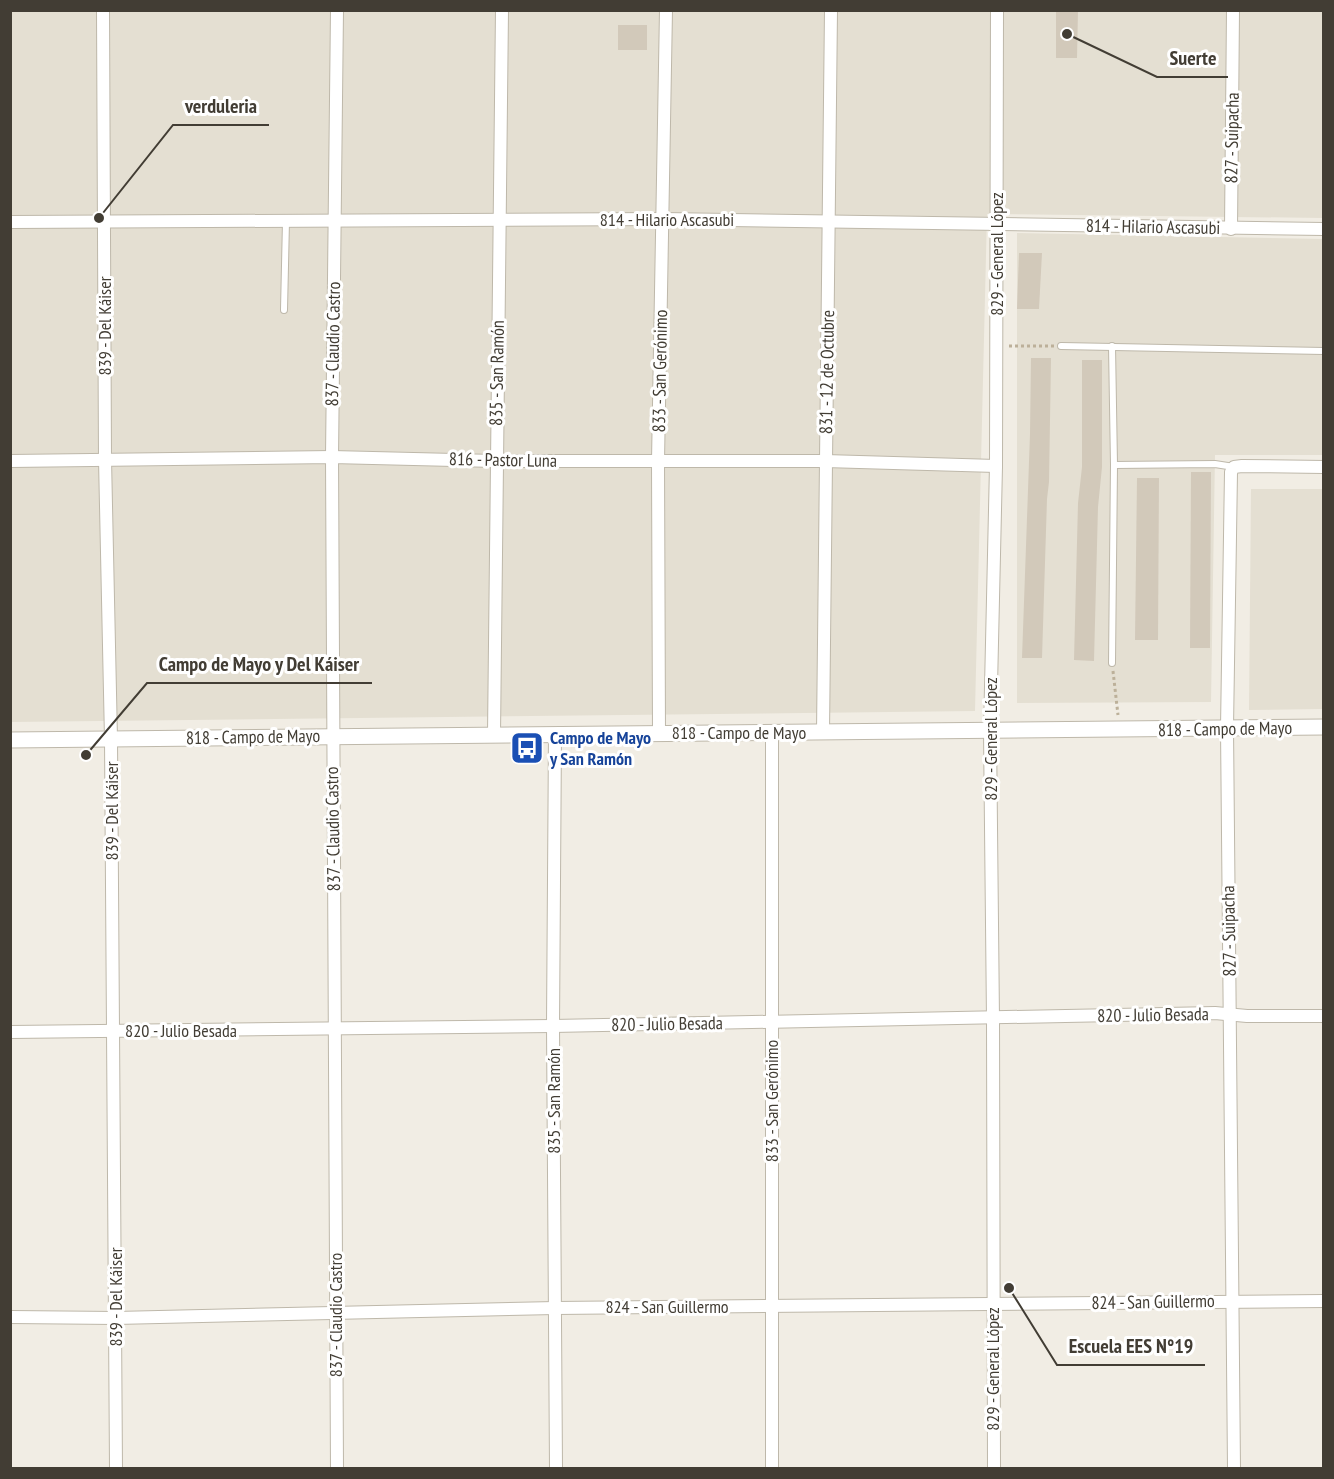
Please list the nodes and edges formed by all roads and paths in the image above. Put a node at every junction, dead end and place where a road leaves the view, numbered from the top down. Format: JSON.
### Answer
{"nodes":[{"id":1,"x":103,"y":10,"type":"edge"},
{"id":2,"x":337,"y":10,"type":"edge"},
{"id":3,"x":502,"y":10,"type":"edge"},
{"id":4,"x":666,"y":10,"type":"edge"},
{"id":5,"x":831,"y":10,"type":"edge"},
{"id":6,"x":996,"y":10,"type":"edge"},
{"id":7,"x":1233,"y":10,"type":"edge"},
{"id":8,"x":663,"y":219,"type":"junction"},
{"id":9,"x":334,"y":220,"type":"junction"},
{"id":10,"x":286,"y":221,"type":"junction"},
{"id":11,"x":499,"y":221,"type":"junction"},
{"id":12,"x":10,"y":222,"type":"edge"},
{"id":13,"x":105,"y":222,"type":"junction"},
{"id":14,"x":830,"y":222,"type":"junction"},
{"id":15,"x":997,"y":223,"type":"junction"},
{"id":16,"x":1231,"y":229,"type":"junction"},
{"id":17,"x":1323,"y":229,"type":"edge"},
{"id":18,"x":284,"y":310,"type":"dead end"},
{"id":19,"x":996,"y":346,"type":"junction"},
{"id":20,"x":1061,"y":346,"type":"joint"},
{"id":21,"x":1112,"y":346,"type":"junction"},
{"id":22,"x":1323,"y":351,"type":"edge"},
{"id":23,"x":332,"y":457,"type":"junction"},
{"id":24,"x":105,"y":459,"type":"junction"},
{"id":25,"x":10,"y":461,"type":"edge"},
{"id":26,"x":495,"y":461,"type":"junction"},
{"id":27,"x":658,"y":461,"type":"junction"},
{"id":28,"x":825,"y":462,"type":"junction"},
{"id":29,"x":1114,"y":465,"type":"junction"},
{"id":30,"x":996,"y":466,"type":"junction"},
{"id":31,"x":1234,"y":467,"type":"junction"},
{"id":32,"x":1323,"y":467,"type":"edge"},
{"id":33,"x":1112,"y":663,"type":"joint"},
{"id":34,"x":1323,"y":727,"type":"edge"},
{"id":35,"x":1227,"y":728,"type":"junction"},
{"id":36,"x":1120,"y":730,"type":"junction"},
{"id":37,"x":990,"y":731,"type":"junction"},
{"id":38,"x":659,"y":732,"type":"junction"},
{"id":39,"x":772,"y":733,"type":"junction"},
{"id":40,"x":823,"y":733,"type":"junction"},
{"id":41,"x":555,"y":734,"type":"junction"},
{"id":42,"x":494,"y":735,"type":"junction"},
{"id":43,"x":332,"y":736,"type":"junction"},
{"id":44,"x":111,"y":739,"type":"junction"},
{"id":45,"x":10,"y":740,"type":"edge"},
{"id":46,"x":1229,"y":1014,"type":"junction"},
{"id":47,"x":1323,"y":1016,"type":"edge"},
{"id":48,"x":993,"y":1019,"type":"junction"},
{"id":49,"x":773,"y":1021,"type":"junction"},
{"id":50,"x":553,"y":1026,"type":"junction"},
{"id":51,"x":336,"y":1029,"type":"junction"},
{"id":52,"x":114,"y":1031,"type":"junction"},
{"id":53,"x":10,"y":1032,"type":"edge"},
{"id":54,"x":1323,"y":1300,"type":"edge"},
{"id":55,"x":1231,"y":1302,"type":"junction"},
{"id":56,"x":993,"y":1304,"type":"junction"},
{"id":57,"x":771,"y":1307,"type":"junction"},
{"id":58,"x":555,"y":1308,"type":"junction"},
{"id":59,"x":335,"y":1313,"type":"junction"},
{"id":60,"x":10,"y":1317,"type":"edge"},
{"id":61,"x":116,"y":1318,"type":"junction"},
{"id":62,"x":116,"y":1468,"type":"edge"},
{"id":63,"x":337,"y":1468,"type":"edge"},
{"id":64,"x":556,"y":1468,"type":"edge"},
{"id":65,"x":772,"y":1468,"type":"edge"},
{"id":66,"x":994,"y":1468,"type":"edge"},
{"id":67,"x":1233,"y":1468,"type":"edge"}],
"edges":[{"from":1,"to":13,"type":"street","name":"839 - Del Káiser"},
{"from":2,"to":9,"type":"street","name":"837 - Claudio Castro"},
{"from":3,"to":11,"type":"street","name":"835 - San Ramón"},
{"from":4,"to":8,"type":"street","name":"833 - San Gerónimo"},
{"from":5,"to":14,"type":"street","name":"831 - 12 de Octubre"},
{"from":6,"to":15,"type":"street","name":"829 - General López"},
{"from":7,"to":16,"type":"street","name":"827 - Suipacha"},
{"from":8,"to":11,"type":"street","name":"814 - Hilario Ascasubi"},
{"from":8,"to":14,"type":"street","name":"814 - Hilario Ascasubi"},
{"from":8,"to":27,"type":"street","name":"833 - San Gerónimo"},
{"from":9,"to":10,"type":"street","name":"814 - Hilario Ascasubi"},
{"from":9,"to":11,"type":"street","name":"814 - Hilario Ascasubi"},
{"from":9,"to":23,"type":"street","name":"837 - Claudio Castro"},
{"from":10,"to":13,"type":"street","name":"814 - Hilario Ascasubi"},
{"from":10,"to":18,"type":"lane"},
{"from":11,"to":26,"type":"street","name":"835 - San Ramón"},
{"from":12,"to":13,"type":"street","name":"814 - Hilario Ascasubi"},
{"from":13,"to":24,"type":"street","name":"839 - Del Káiser"},
{"from":14,"to":15,"type":"street","name":"814 - Hilario Ascasubi"},
{"from":14,"to":28,"type":"street","name":"831 - 12 de Octubre"},
{"from":15,"to":16,"type":"street","name":"814 - Hilario Ascasubi"},
{"from":15,"to":19,"type":"street","name":"829 - General López"},
{"from":16,"to":17,"type":"street","name":"814 - Hilario Ascasubi"},
{"from":19,"to":20,"type":"path"},
{"from":19,"to":30,"type":"street","name":"829 - General López"},
{"from":20,"to":21,"type":"lane"},
{"from":21,"to":22,"type":"lane"},
{"from":21,"to":29,"type":"lane"},
{"from":23,"to":24,"type":"street","name":"816 - Pastor Luna"},
{"from":23,"to":26,"type":"street","name":"816 - Pastor Luna"},
{"from":23,"to":43,"type":"street","name":"837 - Claudio Castro"},
{"from":24,"to":25,"type":"street","name":"816 - Pastor Luna"},
{"from":24,"to":44,"type":"street","name":"839 - Del Káiser"},
{"from":26,"to":27,"type":"street","name":"816 - Pastor Luna"},
{"from":26,"to":42,"type":"street","name":"835 - San Ramón"},
{"from":27,"to":28,"type":"street","name":"816 - Pastor Luna"},
{"from":27,"to":38,"type":"street","name":"833 - San Gerónimo"},
{"from":28,"to":30,"type":"street","name":"816 - Pastor Luna"},
{"from":28,"to":40,"type":"street","name":"831 - 12 de Octubre"},
{"from":29,"to":31,"type":"lane"},
{"from":29,"to":33,"type":"lane"},
{"from":30,"to":37,"type":"street","name":"829 - General López"},
{"from":31,"to":32,"type":"street"},
{"from":31,"to":35,"type":"street","name":"827 - Suipacha"},
{"from":33,"to":36,"type":"path"},
{"from":34,"to":35,"type":"street","name":"818 - Campo de Mayo"},
{"from":35,"to":36,"type":"street","name":"818 - Campo de Mayo"},
{"from":35,"to":46,"type":"street","name":"827 - Suipacha"},
{"from":36,"to":37,"type":"street","name":"818 - Campo de Mayo"},
{"from":37,"to":40,"type":"street","name":"818 - Campo de Mayo"},
{"from":37,"to":48,"type":"street","name":"829 - General López"},
{"from":38,"to":39,"type":"street","name":"818 - Campo de Mayo"},
{"from":38,"to":41,"type":"street","name":"818 - Campo de Mayo"},
{"from":39,"to":40,"type":"street","name":"818 - Campo de Mayo"},
{"from":39,"to":49,"type":"street","name":"833 - San Gerónimo"},
{"from":41,"to":42,"type":"street","name":"818 - Campo de Mayo"},
{"from":41,"to":50,"type":"street","name":"835 - San Ramón"},
{"from":42,"to":43,"type":"street","name":"818 - Campo de Mayo"},
{"from":43,"to":44,"type":"street","name":"818 - Campo de Mayo"},
{"from":43,"to":51,"type":"street","name":"837 - Claudio Castro"},
{"from":44,"to":45,"type":"street","name":"818 - Campo de Mayo"},
{"from":44,"to":52,"type":"street","name":"839 - Del Káiser"},
{"from":46,"to":47,"type":"street","name":"820 - Julio Besada"},
{"from":46,"to":48,"type":"street","name":"820 - Julio Besada"},
{"from":46,"to":55,"type":"street","name":"827 - Suipacha"},
{"from":48,"to":49,"type":"street","name":"820 - Julio Besada"},
{"from":48,"to":56,"type":"street","name":"829 - General López"},
{"from":49,"to":50,"type":"street","name":"820 - Julio Besada"},
{"from":49,"to":57,"type":"street","name":"833 - San Gerónimo"},
{"from":50,"to":51,"type":"street","name":"820 - Julio Besada"},
{"from":50,"to":58,"type":"street","name":"835 - San Ramón"},
{"from":51,"to":52,"type":"street","name":"820 - Julio Besada"},
{"from":51,"to":59,"type":"street","name":"837 - Claudio Castro"},
{"from":52,"to":53,"type":"street","name":"820 - Julio Besada"},
{"from":52,"to":61,"type":"street","name":"839 - Del Káiser"},
{"from":54,"to":55,"type":"street","name":"824 - San Guillermo"},
{"from":55,"to":56,"type":"street","name":"824 - San Guillermo"},
{"from":55,"to":67,"type":"street","name":"827 - Suipacha"},
{"from":56,"to":57,"type":"street","name":"824 - San Guillermo"},
{"from":56,"to":66,"type":"street","name":"829 - General López"},
{"from":57,"to":58,"type":"street","name":"824 - San Guillermo"},
{"from":57,"to":65,"type":"street","name":"833 - San Gerónimo"},
{"from":58,"to":59,"type":"street","name":"824 - San Guillermo"},
{"from":58,"to":64,"type":"street","name":"835 - San Ramón"},
{"from":59,"to":61,"type":"street","name":"824 - San Guillermo"},
{"from":59,"to":63,"type":"street","name":"837 - Claudio Castro"},
{"from":60,"to":61,"type":"street","name":"824 - San Guillermo"},
{"from":61,"to":62,"type":"street","name":"839 - Del Káiser"}]}
